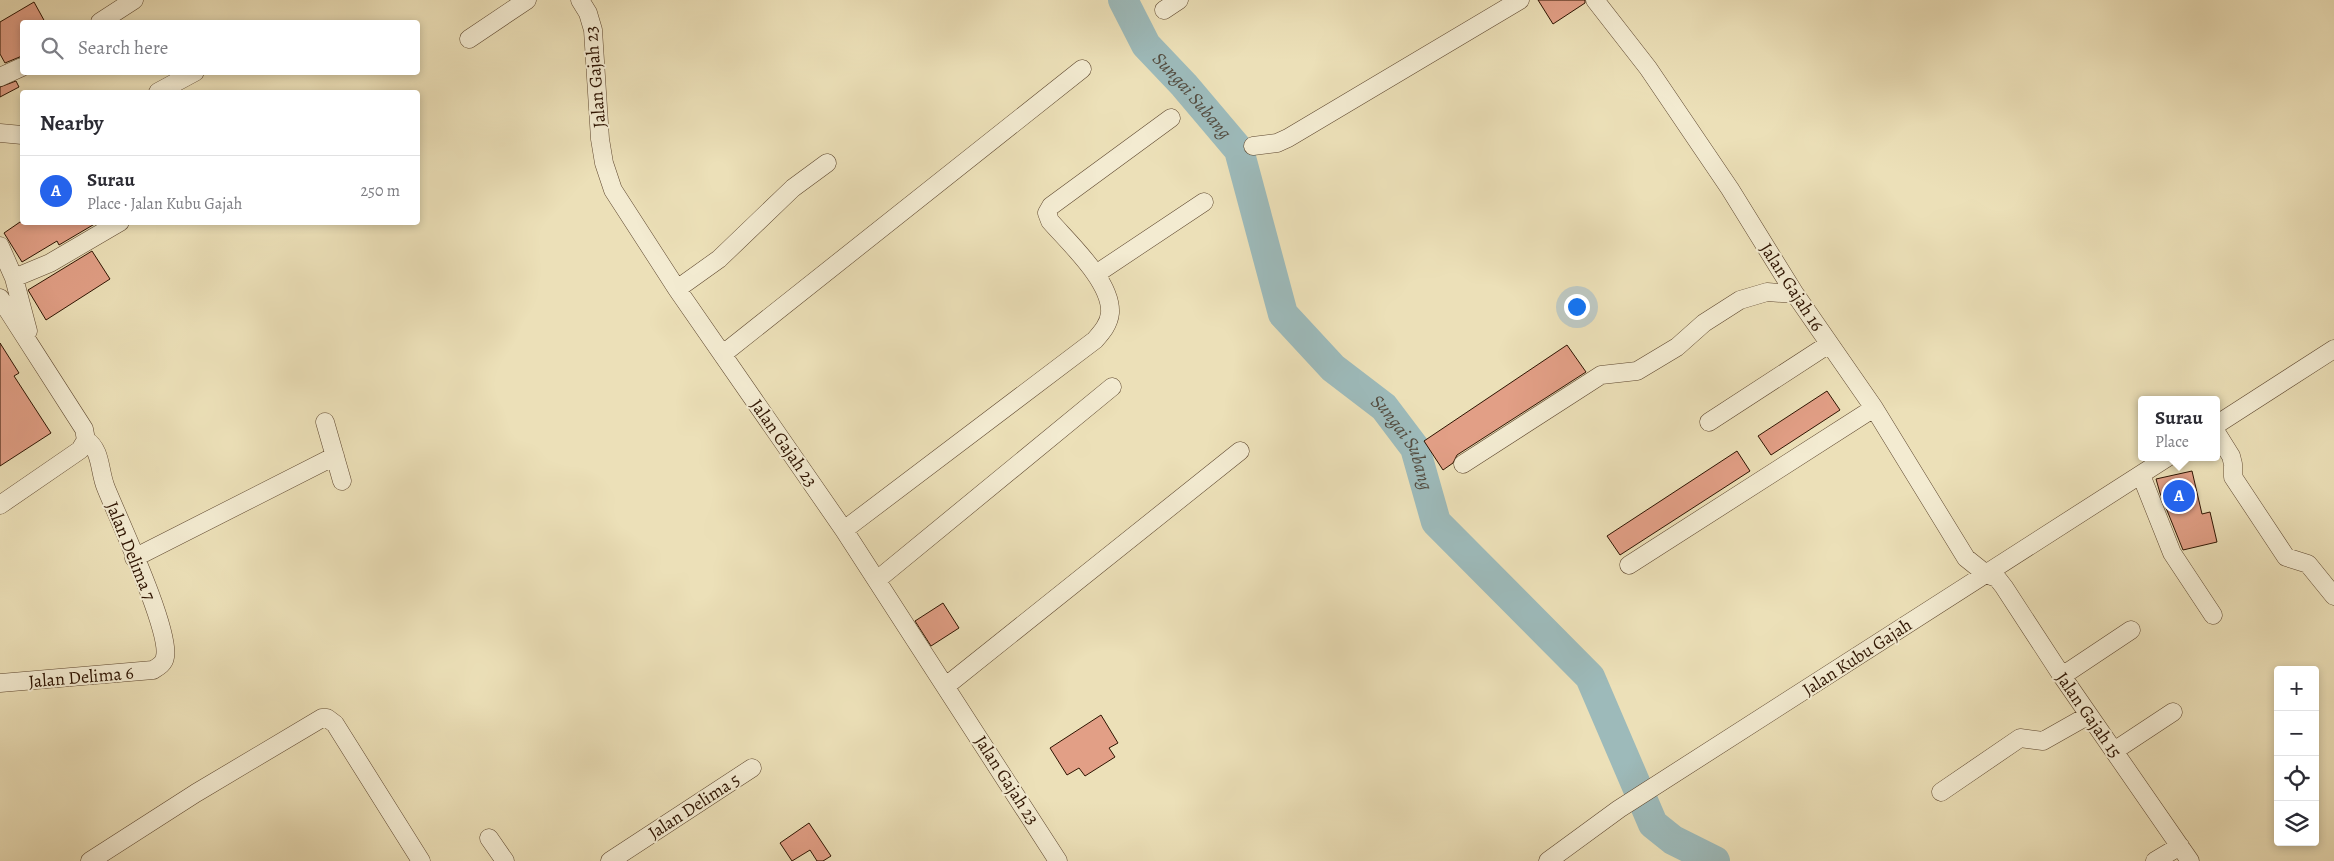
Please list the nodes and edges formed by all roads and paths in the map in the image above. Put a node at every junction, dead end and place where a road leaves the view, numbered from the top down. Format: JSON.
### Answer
{"nodes":[{"id":1,"x":134,"y":0,"type":"edge"},
{"id":2,"x":527,"y":0,"type":"edge"},
{"id":3,"x":580,"y":0,"type":"edge"},
{"id":4,"x":1179,"y":0,"type":"edge"},
{"id":5,"x":1520,"y":0,"type":"edge"},
{"id":6,"x":1595,"y":0,"type":"edge"},
{"id":7,"x":1164,"y":10,"type":"dead end"},
{"id":8,"x":103,"y":20,"type":"edge"},
{"id":9,"x":469,"y":39,"type":"dead end"},
{"id":10,"x":20,"y":68,"type":"edge"},
{"id":11,"x":1082,"y":69,"type":"dead end"},
{"id":12,"x":189,"y":75,"type":"edge"},
{"id":13,"x":0,"y":77,"type":"edge"},
{"id":14,"x":162,"y":90,"type":"edge"},
{"id":15,"x":1171,"y":118,"type":"dead end"},
{"id":16,"x":0,"y":133,"type":"edge"},
{"id":17,"x":20,"y":135,"type":"edge"},
{"id":18,"x":1253,"y":146,"type":"dead end"},
{"id":19,"x":827,"y":163,"type":"dead end"},
{"id":20,"x":1204,"y":202,"type":"dead end"},
{"id":21,"x":115,"y":225,"type":"edge"},
{"id":22,"x":0,"y":246,"type":"edge"},
{"id":23,"x":1096,"y":274,"type":"junction"},
{"id":24,"x":14,"y":278,"type":"junction"},
{"id":25,"x":677,"y":288,"type":"junction"},
{"id":26,"x":1796,"y":294,"type":"junction"},
{"id":27,"x":0,"y":298,"type":"edge"},
{"id":28,"x":1829,"y":344,"type":"junction"},
{"id":29,"x":33,"y":348,"type":"junction"},
{"id":30,"x":2334,"y":348,"type":"edge"},
{"id":31,"x":723,"y":354,"type":"junction"},
{"id":32,"x":1112,"y":387,"type":"dead end"},
{"id":33,"x":1874,"y":408,"type":"junction"},
{"id":34,"x":325,"y":422,"type":"dead end"},
{"id":35,"x":1709,"y":422,"type":"dead end"},
{"id":36,"x":2220,"y":422,"type":"edge"},
{"id":37,"x":2220,"y":438,"type":"edge"},
{"id":38,"x":86,"y":440,"type":"junction"},
{"id":39,"x":1240,"y":450,"type":"dead end"},
{"id":40,"x":335,"y":456,"type":"junction"},
{"id":41,"x":2162,"y":461,"type":"edge"},
{"id":42,"x":1463,"y":464,"type":"dead end"},
{"id":43,"x":2141,"y":475,"type":"junction"},
{"id":44,"x":342,"y":482,"type":"dead end"},
{"id":45,"x":0,"y":505,"type":"edge"},
{"id":46,"x":844,"y":530,"type":"junction"},
{"id":47,"x":134,"y":558,"type":"junction"},
{"id":48,"x":1630,"y":565,"type":"dead end"},
{"id":49,"x":1986,"y":574,"type":"junction"},
{"id":50,"x":877,"y":580,"type":"junction"},
{"id":51,"x":2334,"y":596,"type":"edge"},
{"id":52,"x":2213,"y":615,"type":"dead end"},
{"id":53,"x":2132,"y":630,"type":"dead end"},
{"id":54,"x":162,"y":665,"type":"joint"},
{"id":55,"x":2062,"y":676,"type":"junction"},
{"id":56,"x":0,"y":683,"type":"edge"},
{"id":57,"x":946,"y":686,"type":"junction"},
{"id":58,"x":2173,"y":712,"type":"dead end"},
{"id":59,"x":2089,"y":716,"type":"junction"},
{"id":60,"x":2114,"y":751,"type":"junction"},
{"id":61,"x":752,"y":768,"type":"dead end"},
{"id":62,"x":1941,"y":792,"type":"dead end"},
{"id":63,"x":489,"y":838,"type":"dead end"},
{"id":64,"x":2180,"y":846,"type":"junction"},
{"id":65,"x":90,"y":861,"type":"edge"},
{"id":66,"x":421,"y":861,"type":"edge"},
{"id":67,"x":505,"y":861,"type":"edge"},
{"id":68,"x":610,"y":861,"type":"edge"},
{"id":69,"x":1058,"y":861,"type":"edge"},
{"id":70,"x":1548,"y":861,"type":"edge"},
{"id":71,"x":2156,"y":861,"type":"edge"},
{"id":72,"x":2190,"y":861,"type":"edge"}],
"edges":[{"from":1,"to":8,"type":"street"},
{"from":2,"to":9,"type":"street"},
{"from":3,"to":25,"type":"street","name":"Jalan Gajah 23"},
{"from":4,"to":7,"type":"street"},
{"from":5,"to":18,"type":"street"},
{"from":6,"to":26,"type":"street","name":"Jalan Gajah 16"},
{"from":10,"to":13,"type":"street"},
{"from":11,"to":31,"type":"street"},
{"from":12,"to":14,"type":"street"},
{"from":15,"to":23,"type":"street"},
{"from":16,"to":17,"type":"street"},
{"from":19,"to":25,"type":"street"},
{"from":20,"to":23,"type":"street"},
{"from":21,"to":24,"type":"street"},
{"from":22,"to":24,"type":"street"},
{"from":23,"to":46,"type":"street"},
{"from":24,"to":29,"type":"street"},
{"from":25,"to":31,"type":"street","name":"Jalan Gajah 23"},
{"from":26,"to":28,"type":"street","name":"Jalan Gajah 16"},
{"from":26,"to":42,"type":"street"},
{"from":27,"to":29,"type":"street","name":"Jalan Delima 7"},
{"from":28,"to":33,"type":"street","name":"Jalan Gajah 16"},
{"from":28,"to":35,"type":"street"},
{"from":29,"to":38,"type":"street","name":"Jalan Delima 7"},
{"from":30,"to":36,"type":"street"},
{"from":31,"to":46,"type":"street","name":"Jalan Gajah 23"},
{"from":32,"to":50,"type":"street"},
{"from":33,"to":48,"type":"street"},
{"from":33,"to":49,"type":"street","name":"Jalan Gajah 16"},
{"from":34,"to":40,"type":"street"},
{"from":37,"to":51,"type":"street"},
{"from":38,"to":45,"type":"street"},
{"from":38,"to":47,"type":"street","name":"Jalan Delima 7"},
{"from":39,"to":57,"type":"street"},
{"from":40,"to":44,"type":"street"},
{"from":40,"to":47,"type":"street"},
{"from":41,"to":43,"type":"street","name":"Jalan Kubu Gajah"},
{"from":43,"to":49,"type":"street","name":"Jalan Kubu Gajah"},
{"from":43,"to":52,"type":"street"},
{"from":46,"to":50,"type":"street","name":"Jalan Gajah 23"},
{"from":47,"to":54,"type":"street","name":"Jalan Delima 7"},
{"from":49,"to":55,"type":"street","name":"Jalan Gajah 15"},
{"from":49,"to":70,"type":"street","name":"Jalan Kubu Gajah"},
{"from":50,"to":57,"type":"street","name":"Jalan Gajah 23"},
{"from":53,"to":55,"type":"street"},
{"from":54,"to":56,"type":"street","name":"Jalan Delima 6"},
{"from":55,"to":59,"type":"street","name":"Jalan Gajah 15"},
{"from":57,"to":69,"type":"street","name":"Jalan Gajah 23"},
{"from":58,"to":60,"type":"street"},
{"from":59,"to":60,"type":"street","name":"Jalan Gajah 15"},
{"from":59,"to":62,"type":"street"},
{"from":60,"to":64,"type":"street","name":"Jalan Gajah 15"},
{"from":61,"to":68,"type":"street","name":"Jalan Delima 5"},
{"from":63,"to":67,"type":"street"},
{"from":64,"to":71,"type":"street"},
{"from":64,"to":72,"type":"street","name":"Jalan Gajah 15"},
{"from":65,"to":66,"type":"street"}]}
